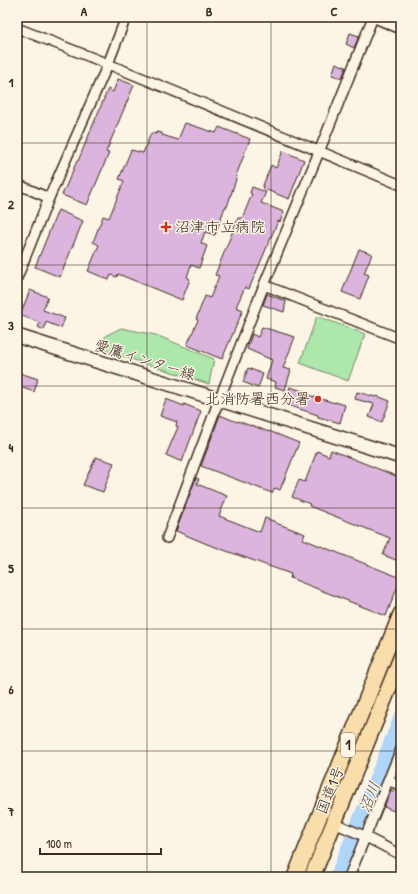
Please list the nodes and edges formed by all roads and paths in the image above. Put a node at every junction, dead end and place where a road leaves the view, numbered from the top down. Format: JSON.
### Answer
{"nodes":[{"id":1,"x":126,"y":17,"type":"edge"},
{"id":2,"x":374,"y":17,"type":"edge"},
{"id":3,"x":17,"y":28,"type":"edge"},
{"id":4,"x":401,"y":28,"type":"edge"},
{"id":5,"x":108,"y":64,"type":"junction"},
{"id":6,"x":319,"y":152,"type":"junction"},
{"id":7,"x":17,"y":184,"type":"edge"},
{"id":8,"x":401,"y":185,"type":"edge"},
{"id":9,"x":49,"y":198,"type":"junction"},
{"id":10,"x":17,"y":278,"type":"edge"},
{"id":11,"x":264,"y":285,"type":"junction"},
{"id":12,"x":17,"y":336,"type":"edge"},
{"id":13,"x":401,"y":339,"type":"edge"},
{"id":14,"x":219,"y":400,"type":"junction"},
{"id":15,"x":401,"y":457,"type":"edge"},
{"id":16,"x":167,"y":538,"type":"dead end"},
{"id":17,"x":401,"y":614,"type":"edge"},
{"id":18,"x":401,"y":658,"type":"edge"},
{"id":19,"x":401,"y":748,"type":"edge"},
{"id":20,"x":388,"y":780,"type":"junction"},
{"id":21,"x":401,"y":786,"type":"edge"},
{"id":22,"x":339,"y":825,"type":"junction"},
{"id":23,"x":364,"y":836,"type":"junction"},
{"id":24,"x":401,"y":855,"type":"edge"},
{"id":25,"x":295,"y":877,"type":"edge"},
{"id":26,"x":312,"y":877,"type":"edge"},
{"id":27,"x":349,"y":877,"type":"edge"}],
"edges":[{"from":1,"to":5,"type":"street"},
{"from":2,"to":4,"type":"street"},
{"from":2,"to":6,"type":"street"},
{"from":3,"to":5,"type":"street"},
{"from":5,"to":6,"type":"street"},
{"from":5,"to":9,"type":"street"},
{"from":6,"to":8,"type":"street"},
{"from":6,"to":11,"type":"street"},
{"from":7,"to":9,"type":"street"},
{"from":9,"to":10,"type":"street"},
{"from":11,"to":13,"type":"street"},
{"from":11,"to":14,"type":"street"},
{"from":12,"to":14,"type":"main road","name":"愛鷹インター線"},
{"from":14,"to":15,"type":"main road","name":"愛鷹インター線"},
{"from":14,"to":16,"type":"street"},
{"from":17,"to":25,"type":"highway","name":"国道1号","number":"1"},
{"from":18,"to":22,"type":"highway","name":"国道1号","number":"1"},
{"from":19,"to":20,"type":"street"},
{"from":20,"to":21,"type":"street"},
{"from":20,"to":23,"type":"street"},
{"from":22,"to":23,"type":"street"},
{"from":22,"to":26,"type":"highway","name":"国道1号","number":"1"},
{"from":23,"to":24,"type":"street"},
{"from":23,"to":27,"type":"street"}]}
